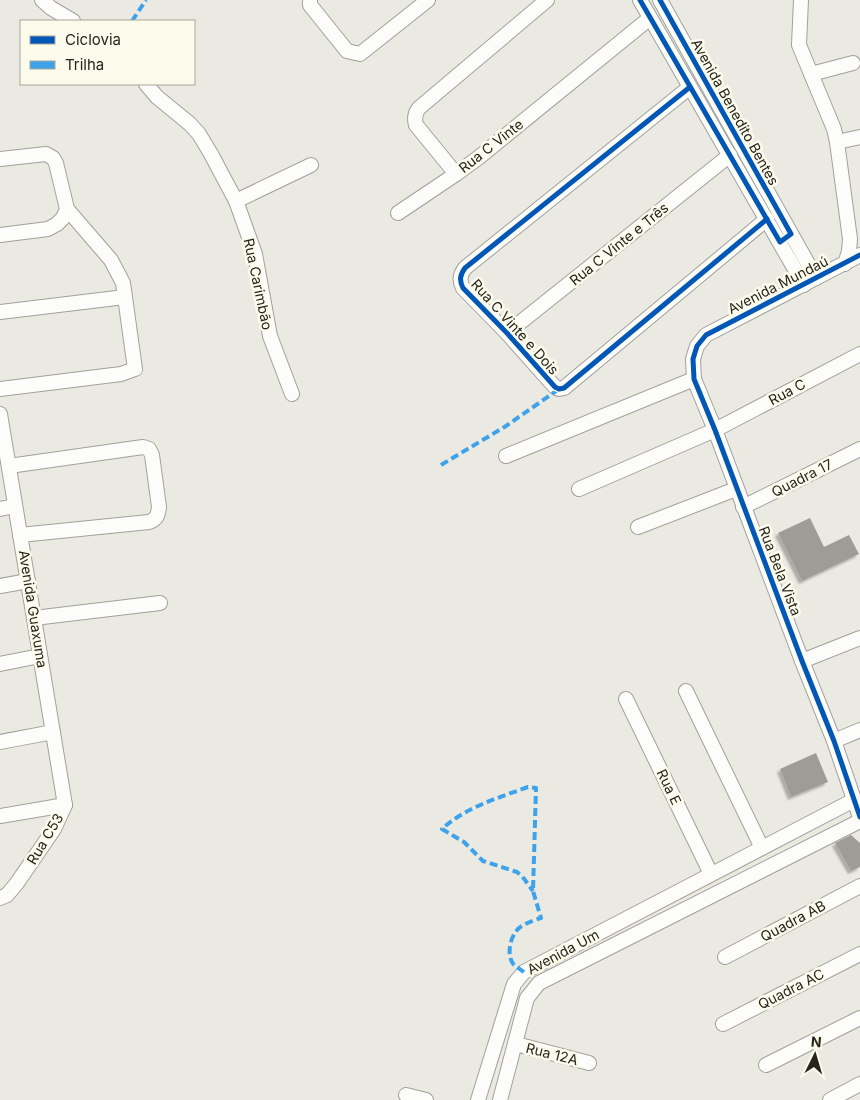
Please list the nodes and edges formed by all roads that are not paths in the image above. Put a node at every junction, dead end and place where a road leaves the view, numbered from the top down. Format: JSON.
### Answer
{"nodes":[{"id":1,"x":42,"y":0,"type":"edge"},
{"id":2,"x":310,"y":0,"type":"edge"},
{"id":3,"x":428,"y":0,"type":"edge"},
{"id":4,"x":548,"y":0,"type":"edge"},
{"id":5,"x":640,"y":0,"type":"edge"},
{"id":6,"x":660,"y":0,"type":"edge"},
{"id":7,"x":801,"y":0,"type":"edge"},
{"id":8,"x":650,"y":18,"type":"junction"},
{"id":9,"x":70,"y":20,"type":"edge"},
{"id":10,"x":853,"y":63,"type":"dead end"},
{"id":11,"x":811,"y":74,"type":"junction"},
{"id":12,"x":147,"y":85,"type":"edge"},
{"id":13,"x":690,"y":87,"type":"junction"},
{"id":14,"x":860,"y":137,"type":"edge"},
{"id":15,"x":837,"y":142,"type":"junction"},
{"id":16,"x":730,"y":155,"type":"junction"},
{"id":17,"x":0,"y":159,"type":"edge"},
{"id":18,"x":311,"y":165,"type":"dead end"},
{"id":19,"x":456,"y":174,"type":"junction"},
{"id":20,"x":236,"y":201,"type":"junction"},
{"id":21,"x":67,"y":209,"type":"junction"},
{"id":22,"x":398,"y":213,"type":"dead end"},
{"id":23,"x":767,"y":219,"type":"junction"},
{"id":24,"x":0,"y":235,"type":"edge"},
{"id":25,"x":860,"y":255,"type":"edge"},
{"id":26,"x":845,"y":264,"type":"junction"},
{"id":27,"x":810,"y":281,"type":"junction"},
{"id":28,"x":125,"y":297,"type":"junction"},
{"id":29,"x":0,"y":312,"type":"edge"},
{"id":30,"x":507,"y":332,"type":"junction"},
{"id":31,"x":706,"y":335,"type":"joint"},
{"id":32,"x":860,"y":354,"type":"edge"},
{"id":33,"x":694,"y":379,"type":"junction"},
{"id":34,"x":0,"y":389,"type":"edge"},
{"id":35,"x":292,"y":394,"type":"dead end"},
{"id":36,"x":0,"y":414,"type":"edge"},
{"id":37,"x":715,"y":430,"type":"junction"},
{"id":38,"x":2,"y":433,"type":"edge"},
{"id":39,"x":860,"y":449,"type":"edge"},
{"id":40,"x":506,"y":456,"type":"dead end"},
{"id":41,"x":9,"y":466,"type":"junction"},
{"id":42,"x":579,"y":489,"type":"dead end"},
{"id":43,"x":736,"y":489,"type":"junction"},
{"id":44,"x":15,"y":506,"type":"junction"},
{"id":45,"x":743,"y":507,"type":"junction"},
{"id":46,"x":0,"y":509,"type":"edge"},
{"id":47,"x":638,"y":527,"type":"dead end"},
{"id":48,"x":20,"y":536,"type":"junction"},
{"id":49,"x":28,"y":580,"type":"junction"},
{"id":50,"x":0,"y":586,"type":"edge"},
{"id":51,"x":160,"y":603,"type":"dead end"},
{"id":52,"x":34,"y":618,"type":"junction"},
{"id":53,"x":860,"y":638,"type":"edge"},
{"id":54,"x":40,"y":656,"type":"junction"},
{"id":55,"x":802,"y":661,"type":"junction"},
{"id":56,"x":0,"y":664,"type":"edge"},
{"id":57,"x":686,"y":691,"type":"dead end"},
{"id":58,"x":626,"y":699,"type":"dead end"},
{"id":59,"x":860,"y":730,"type":"edge"},
{"id":60,"x":53,"y":732,"type":"junction"},
{"id":61,"x":834,"y":741,"type":"junction"},
{"id":62,"x":0,"y":742,"type":"edge"},
{"id":63,"x":854,"y":800,"type":"junction"},
{"id":64,"x":65,"y":805,"type":"junction"},
{"id":65,"x":0,"y":816,"type":"edge"},
{"id":66,"x":860,"y":817,"type":"edge"},
{"id":67,"x":860,"y":821,"type":"edge"},
{"id":68,"x":842,"y":830,"type":"junction"},
{"id":69,"x":860,"y":832,"type":"edge"},
{"id":70,"x":762,"y":848,"type":"junction"},
{"id":71,"x":717,"y":871,"type":"junction"},
{"id":72,"x":732,"y":886,"type":"junction"},
{"id":73,"x":860,"y":886,"type":"edge"},
{"id":74,"x":0,"y":898,"type":"edge"},
{"id":75,"x":860,"y":954,"type":"edge"},
{"id":76,"x":725,"y":957,"type":"dead end"},
{"id":77,"x":860,"y":1018,"type":"edge"},
{"id":78,"x":723,"y":1024,"type":"dead end"},
{"id":79,"x":516,"y":1044,"type":"junction"},
{"id":80,"x":589,"y":1063,"type":"dead end"},
{"id":81,"x":766,"y":1065,"type":"dead end"},
{"id":82,"x":860,"y":1084,"type":"edge"},
{"id":83,"x":406,"y":1095,"type":"dead end"},
{"id":84,"x":426,"y":1100,"type":"edge"},
{"id":85,"x":478,"y":1100,"type":"edge"},
{"id":86,"x":500,"y":1100,"type":"edge"},
{"id":87,"x":830,"y":1100,"type":"edge"}],
"edges":[{"from":1,"to":9,"type":"street"},
{"from":2,"to":3,"type":"street"},
{"from":4,"to":19,"type":"street","name":"Rua C Vinte"},
{"from":5,"to":8,"type":"street","name":"Avenida Benedito Bentes"},
{"from":6,"to":27,"type":"street","name":"Avenida Benedito Bentes"},
{"from":7,"to":11,"type":"street"},
{"from":8,"to":13,"type":"street","name":"Avenida Benedito Bentes"},
{"from":8,"to":19,"type":"street","name":"Rua C Vinte"},
{"from":10,"to":11,"type":"street"},
{"from":11,"to":15,"type":"street"},
{"from":12,"to":20,"type":"street","name":"Rua Carimbão"},
{"from":13,"to":16,"type":"street","name":"Avenida Benedito Bentes"},
{"from":13,"to":30,"type":"street","name":"Rua C Vinte e Dois"},
{"from":14,"to":15,"type":"street"},
{"from":15,"to":26,"type":"street"},
{"from":16,"to":23,"type":"street","name":"Avenida Benedito Bentes"},
{"from":16,"to":30,"type":"street","name":"Rua C Vinte e Três"},
{"from":17,"to":21,"type":"street"},
{"from":18,"to":20,"type":"street"},
{"from":19,"to":22,"type":"street"},
{"from":20,"to":35,"type":"street","name":"Rua Carimbão"},
{"from":21,"to":24,"type":"street"},
{"from":21,"to":28,"type":"street"},
{"from":23,"to":27,"type":"street","name":"Avenida Benedito Bentes"},
{"from":23,"to":30,"type":"street","name":"Rua C Vinte e Dois"},
{"from":25,"to":26,"type":"street","name":"Avenida Mundaú"},
{"from":26,"to":27,"type":"street","name":"Avenida Mundaú"},
{"from":27,"to":31,"type":"street","name":"Avenida Mundaú"},
{"from":28,"to":29,"type":"street"},
{"from":28,"to":34,"type":"street"},
{"from":31,"to":33,"type":"street","name":"Rua Bela Vista"},
{"from":32,"to":37,"type":"street","name":"Rua C"},
{"from":33,"to":37,"type":"street","name":"Rua Bela Vista"},
{"from":33,"to":40,"type":"street"},
{"from":36,"to":38,"type":"street","name":"Avenida Guaxuma"},
{"from":37,"to":42,"type":"street","name":"Rua C"},
{"from":37,"to":43,"type":"street","name":"Rua Bela Vista"},
{"from":38,"to":41,"type":"street","name":"Avenida Guaxuma"},
{"from":39,"to":45,"type":"street","name":"Quadra 17"},
{"from":41,"to":44,"type":"street","name":"Avenida Guaxuma"},
{"from":41,"to":48,"type":"street"},
{"from":43,"to":45,"type":"street","name":"Rua Bela Vista"},
{"from":43,"to":47,"type":"street"},
{"from":44,"to":46,"type":"street"},
{"from":44,"to":48,"type":"street","name":"Avenida Guaxuma"},
{"from":45,"to":55,"type":"street","name":"Rua Bela Vista"},
{"from":48,"to":49,"type":"street","name":"Avenida Guaxuma"},
{"from":49,"to":50,"type":"street"},
{"from":49,"to":52,"type":"street","name":"Avenida Guaxuma"},
{"from":51,"to":52,"type":"street"},
{"from":52,"to":54,"type":"street","name":"Avenida Guaxuma"},
{"from":53,"to":55,"type":"street"},
{"from":54,"to":56,"type":"street"},
{"from":54,"to":60,"type":"street","name":"Avenida Guaxuma"},
{"from":55,"to":61,"type":"street","name":"Rua Bela Vista"},
{"from":57,"to":70,"type":"street"},
{"from":58,"to":71,"type":"street","name":"Rua E"},
{"from":59,"to":61,"type":"street"},
{"from":60,"to":62,"type":"street"},
{"from":60,"to":64,"type":"street","name":"Avenida Guaxuma"},
{"from":61,"to":63,"type":"street","name":"Rua Bela Vista"},
{"from":63,"to":66,"type":"street","name":"Rua Bela Vista"},
{"from":63,"to":70,"type":"street","name":"Avenida Um"},
{"from":64,"to":65,"type":"street","name":"Rua C53"},
{"from":64,"to":74,"type":"street","name":"Rua C53"},
{"from":67,"to":68,"type":"street","name":"Avenida Um"},
{"from":68,"to":69,"type":"street"},
{"from":68,"to":72,"type":"street","name":"Avenida Um"},
{"from":70,"to":71,"type":"street","name":"Avenida Um"},
{"from":71,"to":72,"type":"street"},
{"from":71,"to":85,"type":"street","name":"Avenida Um"},
{"from":72,"to":79,"type":"street","name":"Avenida Um"},
{"from":73,"to":76,"type":"street","name":"Quadra AB"},
{"from":75,"to":78,"type":"street","name":"Quadra AC"},
{"from":77,"to":81,"type":"street"},
{"from":79,"to":80,"type":"street","name":"Rua 12A"},
{"from":79,"to":86,"type":"street","name":"Avenida Um"},
{"from":82,"to":87,"type":"street"},
{"from":83,"to":84,"type":"street"}]}
